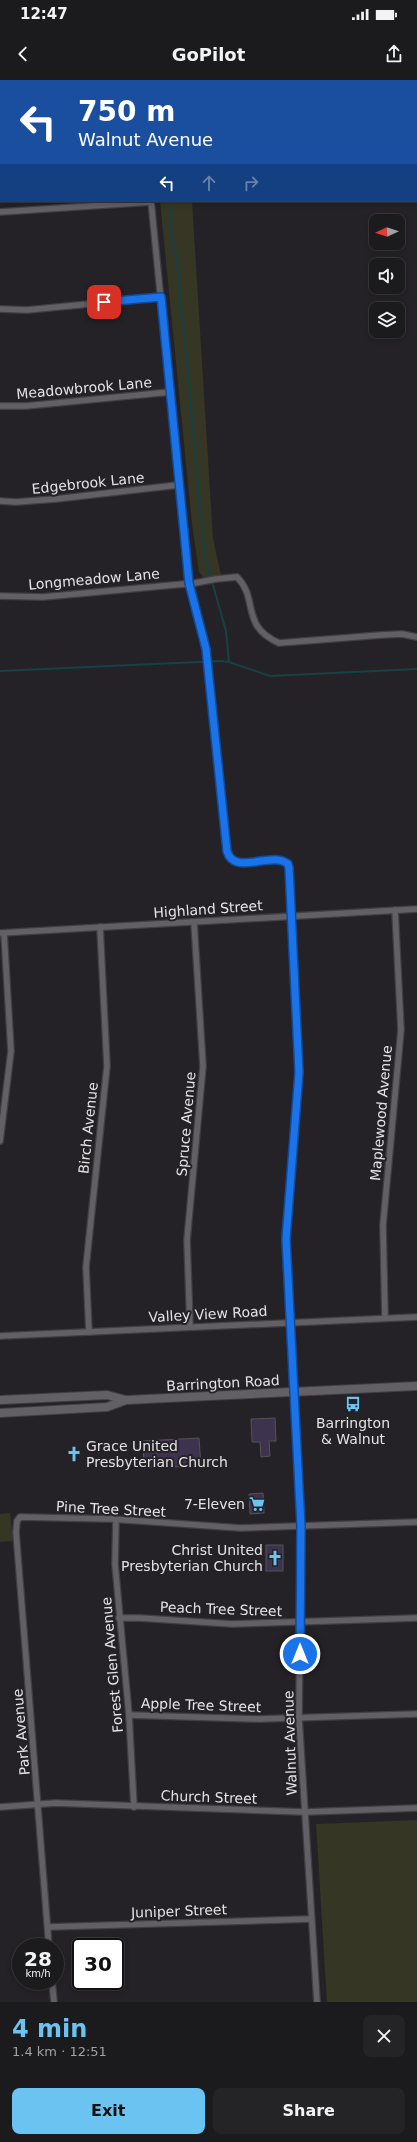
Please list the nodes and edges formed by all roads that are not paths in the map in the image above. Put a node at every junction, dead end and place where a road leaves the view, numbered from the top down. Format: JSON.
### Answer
{"nodes":[{"id":1,"x":137,"y":202,"type":"edge"},
{"id":2,"x":151,"y":202,"type":"edge"},
{"id":3,"x":0,"y":212,"type":"edge"},
{"id":4,"x":161,"y":297,"type":"junction"},
{"id":5,"x":0,"y":309,"type":"edge"},
{"id":6,"x":170,"y":392,"type":"junction"},
{"id":7,"x":0,"y":406,"type":"edge"},
{"id":8,"x":178,"y":485,"type":"junction"},
{"id":9,"x":0,"y":502,"type":"edge"},
{"id":10,"x":189,"y":583,"type":"junction"},
{"id":11,"x":0,"y":596,"type":"edge"},
{"id":12,"x":417,"y":637,"type":"edge"},
{"id":13,"x":417,"y":909,"type":"edge"},
{"id":14,"x":395,"y":910,"type":"junction"},
{"id":15,"x":292,"y":915,"type":"junction"},
{"id":16,"x":194,"y":922,"type":"junction"},
{"id":17,"x":100,"y":927,"type":"junction"},
{"id":18,"x":2,"y":933,"type":"edge"},
{"id":19,"x":0,"y":1141,"type":"edge"},
{"id":20,"x":417,"y":1316,"type":"edge"},
{"id":21,"x":385,"y":1318,"type":"junction"},
{"id":22,"x":290,"y":1323,"type":"junction"},
{"id":23,"x":190,"y":1327,"type":"junction"},
{"id":24,"x":89,"y":1332,"type":"junction"},
{"id":25,"x":0,"y":1336,"type":"edge"},
{"id":26,"x":417,"y":1386,"type":"edge"},
{"id":27,"x":294,"y":1392,"type":"junction"},
{"id":28,"x":0,"y":1400,"type":"edge"},
{"id":29,"x":126,"y":1400,"type":"junction"},
{"id":30,"x":0,"y":1413,"type":"edge"},
{"id":31,"x":20,"y":1517,"type":"joint"},
{"id":32,"x":116,"y":1520,"type":"junction"},
{"id":33,"x":417,"y":1522,"type":"edge"},
{"id":34,"x":301,"y":1526,"type":"junction"},
{"id":35,"x":119,"y":1618,"type":"junction"},
{"id":36,"x":417,"y":1618,"type":"edge"},
{"id":37,"x":300,"y":1622,"type":"junction"},
{"id":38,"x":417,"y":1714,"type":"edge"},
{"id":39,"x":129,"y":1715,"type":"junction"},
{"id":40,"x":299,"y":1718,"type":"junction"},
{"id":41,"x":38,"y":1804,"type":"junction"},
{"id":42,"x":0,"y":1807,"type":"edge"},
{"id":43,"x":134,"y":1807,"type":"junction"},
{"id":44,"x":417,"y":1808,"type":"edge"},
{"id":45,"x":305,"y":1812,"type":"junction"},
{"id":46,"x":311,"y":1919,"type":"junction"},
{"id":47,"x":48,"y":1927,"type":"junction"},
{"id":48,"x":49,"y":1938,"type":"edge"},
{"id":49,"x":53,"y":1990,"type":"edge"},
{"id":50,"x":54,"y":2002,"type":"edge"},
{"id":51,"x":317,"y":2002,"type":"edge"}],
"edges":[{"from":1,"to":3,"type":"street"},
{"from":2,"to":4,"type":"street","name":"Walnut Avenue"},
{"from":4,"to":5,"type":"street"},
{"from":4,"to":6,"type":"street","name":"Walnut Avenue"},
{"from":6,"to":7,"type":"street","name":"Meadowbrook Lane"},
{"from":6,"to":8,"type":"street","name":"Walnut Avenue"},
{"from":8,"to":9,"type":"street","name":"Edgebrook Lane"},
{"from":8,"to":10,"type":"street","name":"Walnut Avenue"},
{"from":10,"to":11,"type":"street","name":"Longmeadow Lane"},
{"from":10,"to":12,"type":"street","name":"Longmeadow Lane"},
{"from":10,"to":15,"type":"street","name":"Walnut Avenue"},
{"from":13,"to":14,"type":"street","name":"Highland Street"},
{"from":14,"to":15,"type":"street","name":"Highland Street"},
{"from":14,"to":21,"type":"street","name":"Maplewood Avenue"},
{"from":15,"to":16,"type":"street","name":"Highland Street"},
{"from":15,"to":22,"type":"street","name":"Walnut Avenue"},
{"from":16,"to":17,"type":"street","name":"Highland Street"},
{"from":16,"to":23,"type":"street","name":"Spruce Avenue"},
{"from":17,"to":18,"type":"street","name":"Highland Street"},
{"from":17,"to":24,"type":"street","name":"Birch Avenue"},
{"from":18,"to":19,"type":"street"},
{"from":20,"to":21,"type":"street","name":"Valley View Road"},
{"from":21,"to":22,"type":"street","name":"Valley View Road"},
{"from":22,"to":23,"type":"street","name":"Valley View Road"},
{"from":22,"to":27,"type":"street","name":"Walnut Avenue"},
{"from":23,"to":24,"type":"street","name":"Valley View Road"},
{"from":24,"to":25,"type":"street","name":"Valley View Road"},
{"from":26,"to":27,"type":"main road","name":"Barrington Road"},
{"from":27,"to":29,"type":"main road","name":"Barrington Road"},
{"from":27,"to":34,"type":"street","name":"Walnut Avenue"},
{"from":28,"to":29,"type":"main road","name":"Barrington Road"},
{"from":29,"to":30,"type":"main road","name":"Barrington Road"},
{"from":31,"to":32,"type":"street","name":"Pine Tree Street"},
{"from":31,"to":41,"type":"street","name":"Park Avenue"},
{"from":32,"to":34,"type":"street","name":"Pine Tree Street"},
{"from":32,"to":35,"type":"street","name":"Forest Glen Avenue"},
{"from":33,"to":34,"type":"street","name":"Pine Tree Street"},
{"from":34,"to":37,"type":"street","name":"Walnut Avenue"},
{"from":35,"to":37,"type":"street","name":"Peach Tree Street"},
{"from":35,"to":39,"type":"street","name":"Forest Glen Avenue"},
{"from":36,"to":37,"type":"street","name":"Peach Tree Street"},
{"from":37,"to":40,"type":"street","name":"Walnut Avenue"},
{"from":38,"to":40,"type":"street","name":"Apple Tree Street"},
{"from":39,"to":40,"type":"street","name":"Apple Tree Street"},
{"from":39,"to":43,"type":"street","name":"Forest Glen Avenue"},
{"from":40,"to":45,"type":"street","name":"Walnut Avenue"},
{"from":41,"to":42,"type":"street","name":"Church Street"},
{"from":41,"to":43,"type":"street","name":"Church Street"},
{"from":41,"to":47,"type":"street","name":"Park Avenue"},
{"from":43,"to":45,"type":"street","name":"Church Street"},
{"from":44,"to":45,"type":"street","name":"Church Street"},
{"from":45,"to":46,"type":"street","name":"Walnut Avenue"},
{"from":46,"to":47,"type":"street","name":"Juniper Street"},
{"from":46,"to":51,"type":"street","name":"Walnut Avenue"},
{"from":47,"to":48,"type":"street","name":"Park Avenue"},
{"from":49,"to":50,"type":"street"}]}
